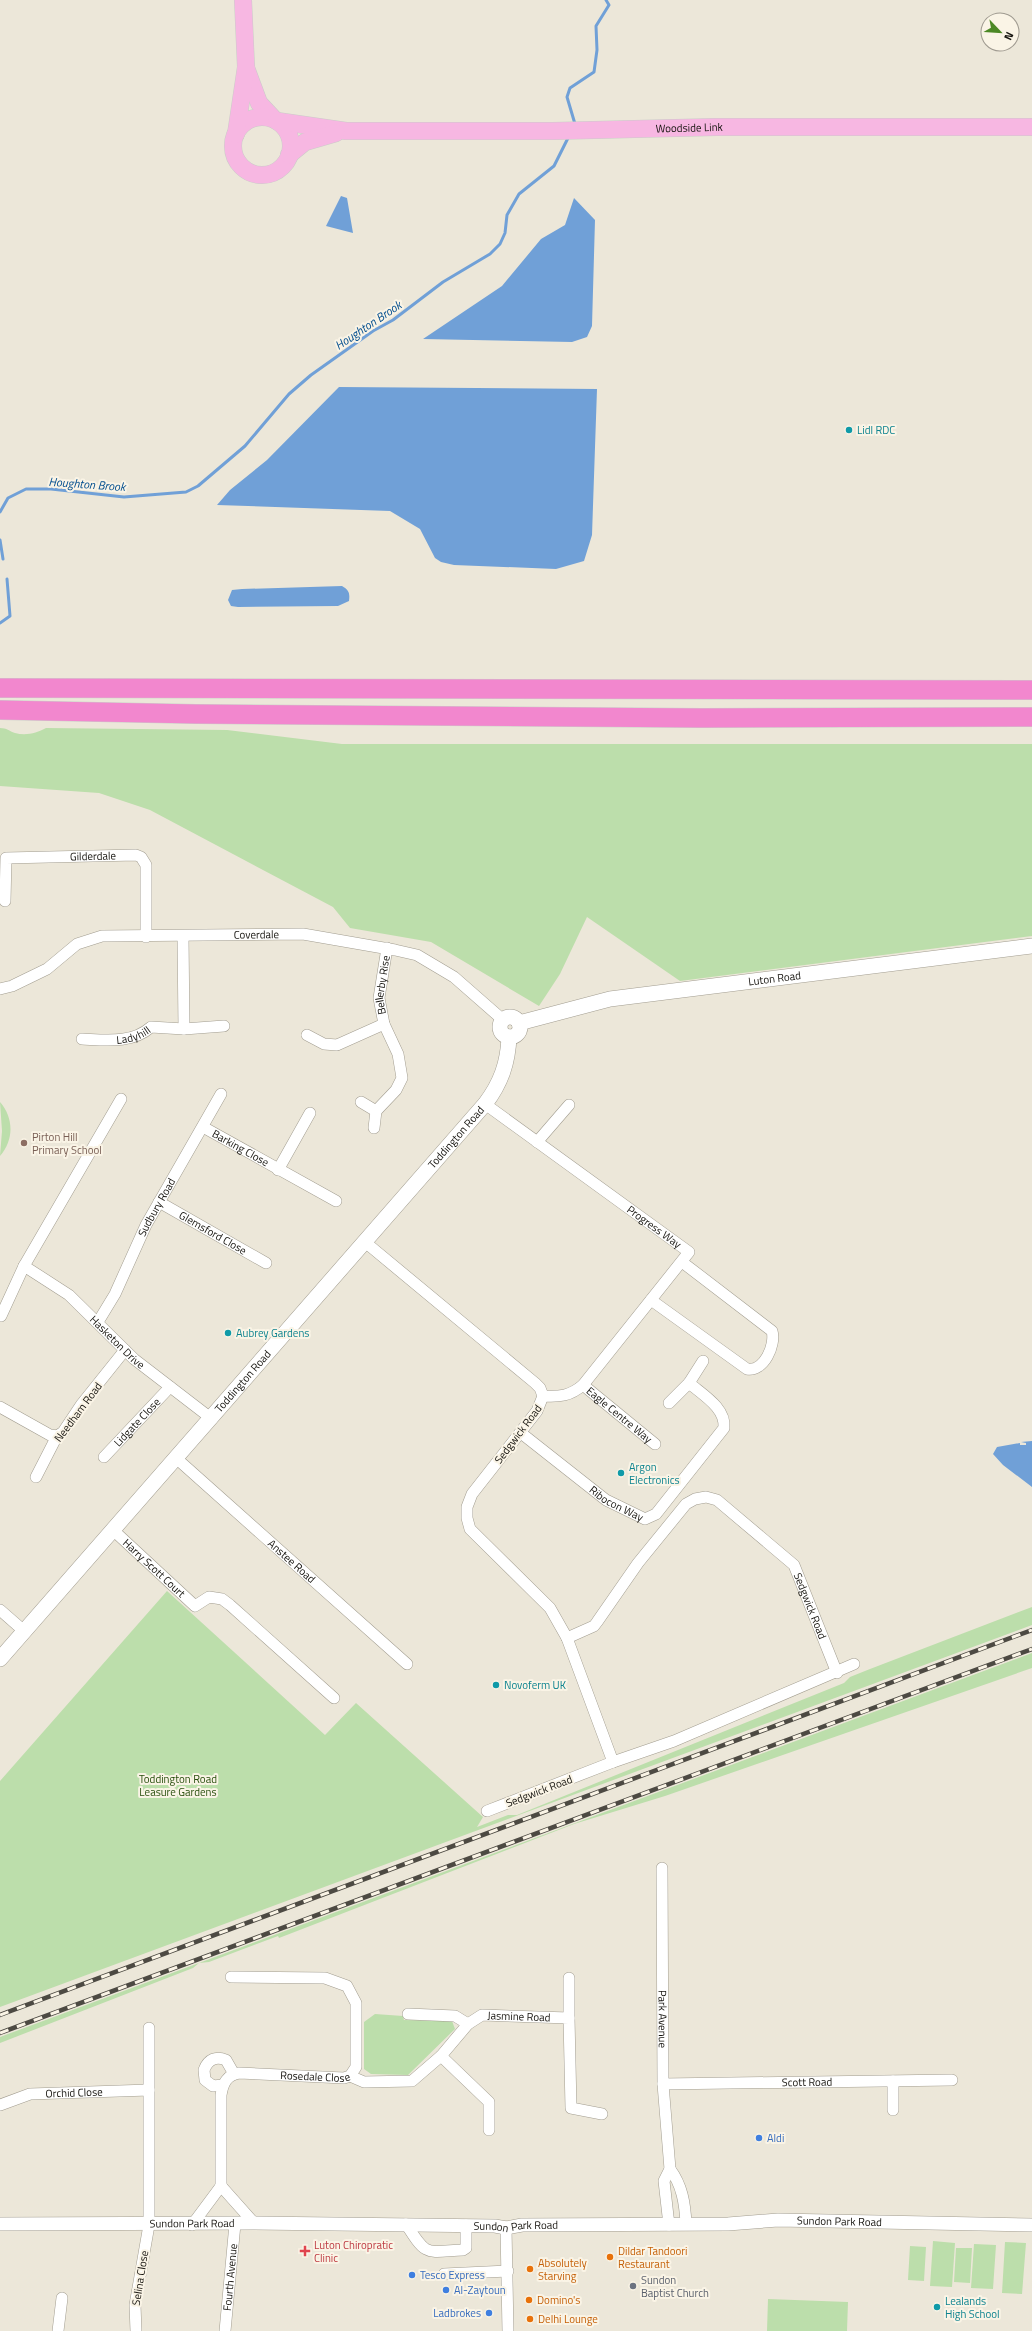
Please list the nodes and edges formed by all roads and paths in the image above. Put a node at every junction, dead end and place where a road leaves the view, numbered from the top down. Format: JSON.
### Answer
{"nodes":[{"id":1,"x":243,"y":0,"type":"edge"},
{"id":2,"x":246,"y":67,"type":"junction"},
{"id":3,"x":275,"y":120,"type":"junction"},
{"id":4,"x":1032,"y":127,"type":"edge"},
{"id":5,"x":346,"y":131,"type":"junction"},
{"id":6,"x":236,"y":134,"type":"junction"},
{"id":7,"x":289,"y":155,"type":"junction"},
{"id":8,"x":0,"y":688,"type":"edge"},
{"id":9,"x":1032,"y":690,"type":"edge"},
{"id":10,"x":0,"y":710,"type":"edge"},
{"id":11,"x":1032,"y":717,"type":"edge"},
{"id":12,"x":702,"y":718,"type":"junction"},
{"id":13,"x":1032,"y":728,"type":"edge"},
{"id":14,"x":3,"y":858,"type":"edge"},
{"id":15,"x":5,"y":901,"type":"dead end"},
{"id":16,"x":183,"y":936,"type":"junction"},
{"id":17,"x":146,"y":937,"type":"junction"},
{"id":18,"x":1032,"y":946,"type":"edge"},
{"id":19,"x":387,"y":948,"type":"junction"},
{"id":20,"x":0,"y":989,"type":"edge"},
{"id":21,"x":503,"y":1020,"type":"junction"},
{"id":22,"x":384,"y":1024,"type":"junction"},
{"id":23,"x":520,"y":1024,"type":"junction"},
{"id":24,"x":224,"y":1026,"type":"dead end"},
{"id":25,"x":184,"y":1028,"type":"junction"},
{"id":26,"x":307,"y":1035,"type":"dead end"},
{"id":27,"x":509,"y":1037,"type":"junction"},
{"id":28,"x":82,"y":1039,"type":"dead end"},
{"id":29,"x":221,"y":1094,"type":"dead end"},
{"id":30,"x":120,"y":1098,"type":"dead end"},
{"id":31,"x":361,"y":1102,"type":"dead end"},
{"id":32,"x":485,"y":1104,"type":"junction"},
{"id":33,"x":568,"y":1105,"type":"dead end"},
{"id":34,"x":376,"y":1110,"type":"junction"},
{"id":35,"x":310,"y":1113,"type":"dead end"},
{"id":36,"x":203,"y":1127,"type":"junction"},
{"id":37,"x":374,"y":1128,"type":"dead end"},
{"id":38,"x":537,"y":1142,"type":"junction"},
{"id":39,"x":278,"y":1170,"type":"junction"},
{"id":40,"x":336,"y":1201,"type":"dead end"},
{"id":41,"x":159,"y":1202,"type":"junction"},
{"id":42,"x":365,"y":1242,"type":"junction"},
{"id":43,"x":682,"y":1262,"type":"junction"},
{"id":44,"x":266,"y":1263,"type":"dead end"},
{"id":45,"x":24,"y":1266,"type":"junction"},
{"id":46,"x":652,"y":1300,"type":"junction"},
{"id":47,"x":1,"y":1316,"type":"edge"},
{"id":48,"x":98,"y":1322,"type":"junction"},
{"id":49,"x":125,"y":1350,"type":"junction"},
{"id":50,"x":703,"y":1361,"type":"dead end"},
{"id":51,"x":689,"y":1383,"type":"junction"},
{"id":52,"x":583,"y":1385,"type":"junction"},
{"id":53,"x":170,"y":1386,"type":"junction"},
{"id":54,"x":543,"y":1396,"type":"junction"},
{"id":55,"x":669,"y":1403,"type":"dead end"},
{"id":56,"x":0,"y":1406,"type":"edge"},
{"id":57,"x":212,"y":1419,"type":"junction"},
{"id":58,"x":521,"y":1433,"type":"junction"},
{"id":59,"x":57,"y":1436,"type":"junction"},
{"id":60,"x":655,"y":1444,"type":"dead end"},
{"id":61,"x":104,"y":1457,"type":"dead end"},
{"id":62,"x":176,"y":1458,"type":"junction"},
{"id":63,"x":36,"y":1477,"type":"dead end"},
{"id":64,"x":113,"y":1530,"type":"junction"},
{"id":65,"x":0,"y":1610,"type":"edge"},
{"id":66,"x":24,"y":1631,"type":"junction"},
{"id":67,"x":567,"y":1638,"type":"junction"},
{"id":68,"x":0,"y":1659,"type":"edge"},
{"id":69,"x":407,"y":1664,"type":"dead end"},
{"id":70,"x":854,"y":1664,"type":"dead end"},
{"id":71,"x":837,"y":1673,"type":"junction"},
{"id":72,"x":334,"y":1698,"type":"dead end"},
{"id":73,"x":613,"y":1762,"type":"junction"},
{"id":74,"x":488,"y":1810,"type":"dead end"},
{"id":75,"x":662,"y":1868,"type":"dead end"},
{"id":76,"x":232,"y":1977,"type":"dead end"},
{"id":77,"x":569,"y":1978,"type":"dead end"},
{"id":78,"x":408,"y":2014,"type":"dead end"},
{"id":79,"x":570,"y":2018,"type":"junction"},
{"id":80,"x":468,"y":2024,"type":"junction"},
{"id":81,"x":149,"y":2028,"type":"dead end"},
{"id":82,"x":441,"y":2056,"type":"junction"},
{"id":83,"x":234,"y":2074,"type":"junction"},
{"id":84,"x":350,"y":2076,"type":"junction"},
{"id":85,"x":952,"y":2080,"type":"dead end"},
{"id":86,"x":893,"y":2081,"type":"junction"},
{"id":87,"x":663,"y":2084,"type":"junction"},
{"id":88,"x":223,"y":2085,"type":"junction"},
{"id":89,"x":150,"y":2090,"type":"junction"},
{"id":90,"x":0,"y":2105,"type":"edge"},
{"id":91,"x":893,"y":2110,"type":"dead end"},
{"id":92,"x":602,"y":2114,"type":"dead end"},
{"id":93,"x":489,"y":2130,"type":"dead end"},
{"id":94,"x":670,"y":2169,"type":"junction"},
{"id":95,"x":221,"y":2186,"type":"junction"},
{"id":96,"x":254,"y":2223,"type":"junction"},
{"id":97,"x":0,"y":2224,"type":"edge"},
{"id":98,"x":235,"y":2224,"type":"junction"},
{"id":99,"x":406,"y":2224,"type":"junction"},
{"id":100,"x":686,"y":2224,"type":"junction"},
{"id":101,"x":149,"y":2225,"type":"junction"},
{"id":102,"x":192,"y":2225,"type":"junction"},
{"id":103,"x":466,"y":2225,"type":"junction"},
{"id":104,"x":669,"y":2225,"type":"junction"},
{"id":105,"x":1032,"y":2225,"type":"edge"},
{"id":106,"x":506,"y":2228,"type":"junction"},
{"id":107,"x":508,"y":2271,"type":"junction"},
{"id":108,"x":444,"y":2274,"type":"dead end"},
{"id":109,"x":62,"y":2298,"type":"dead end"},
{"id":110,"x":58,"y":2331,"type":"edge"},
{"id":111,"x":136,"y":2331,"type":"edge"},
{"id":112,"x":225,"y":2331,"type":"edge"},
{"id":113,"x":508,"y":2331,"type":"edge"}],
"edges":[{"from":1,"to":2,"type":"main road"},
{"from":2,"to":3,"type":"main road"},
{"from":2,"to":6,"type":"main road"},
{"from":3,"to":5,"type":"main road","name":"Woodside Link"},
{"from":3,"to":6,"type":"main road"},
{"from":3,"to":7,"type":"main road"},
{"from":4,"to":5,"type":"main road","name":"Woodside Link"},
{"from":5,"to":7,"type":"main road","name":"Woodside Link"},
{"from":6,"to":7,"type":"main road"},
{"from":8,"to":9,"type":"highway"},
{"from":10,"to":12,"type":"highway"},
{"from":11,"to":12,"type":"highway"},
{"from":12,"to":13,"type":"highway"},
{"from":14,"to":15,"type":"street","name":"Gilderdale"},
{"from":14,"to":17,"type":"street","name":"Gilderdale"},
{"from":16,"to":17,"type":"street","name":"Coverdale"},
{"from":16,"to":19,"type":"street","name":"Coverdale"},
{"from":16,"to":25,"type":"street"},
{"from":17,"to":20,"type":"street","name":"Coverdale"},
{"from":18,"to":23,"type":"main road","name":"Luton Road"},
{"from":19,"to":21,"type":"street","name":"Coverdale"},
{"from":19,"to":22,"type":"street","name":"Bellerby Rise"},
{"from":21,"to":23,"type":"main road"},
{"from":21,"to":27,"type":"main road"},
{"from":22,"to":26,"type":"street"},
{"from":22,"to":34,"type":"street","name":"Bellerby Rise"},
{"from":23,"to":27,"type":"main road"},
{"from":24,"to":25,"type":"street","name":"Ladyhill"},
{"from":25,"to":28,"type":"street","name":"Ladyhill"},
{"from":27,"to":32,"type":"main road","name":"Toddington Road"},
{"from":29,"to":36,"type":"street","name":"Sudbury Road"},
{"from":30,"to":45,"type":"street"},
{"from":31,"to":34,"type":"street"},
{"from":32,"to":38,"type":"street","name":"Progress Way"},
{"from":32,"to":42,"type":"main road","name":"Toddington Road"},
{"from":33,"to":38,"type":"street"},
{"from":34,"to":37,"type":"street"},
{"from":35,"to":39,"type":"street","name":"Barking Close"},
{"from":36,"to":39,"type":"street","name":"Barking Close"},
{"from":36,"to":41,"type":"street","name":"Sudbury Road"},
{"from":38,"to":43,"type":"street","name":"Progress Way"},
{"from":39,"to":40,"type":"street","name":"Barking Close"},
{"from":41,"to":44,"type":"street","name":"Glemsford Close"},
{"from":41,"to":48,"type":"street","name":"Sudbury Road"},
{"from":42,"to":54,"type":"street","name":"Sedgwick Road"},
{"from":42,"to":57,"type":"main road","name":"Toddington Road"},
{"from":43,"to":46,"type":"street","name":"Progress Way"},
{"from":43,"to":46,"type":"street"},
{"from":45,"to":47,"type":"street"},
{"from":45,"to":48,"type":"street","name":"Hasketon Drive"},
{"from":46,"to":52,"type":"street","name":"Progress Way"},
{"from":48,"to":49,"type":"street","name":"Hasketon Drive"},
{"from":49,"to":53,"type":"street","name":"Hasketon Drive"},
{"from":49,"to":59,"type":"street","name":"Needham Road"},
{"from":50,"to":51,"type":"street"},
{"from":51,"to":55,"type":"street"},
{"from":51,"to":58,"type":"street","name":"Ribocon Way"},
{"from":52,"to":54,"type":"street","name":"Progress Way"},
{"from":52,"to":60,"type":"street","name":"Eagle Centre Way"},
{"from":53,"to":57,"type":"street","name":"Hasketon Drive"},
{"from":53,"to":61,"type":"street","name":"Lidgate Close"},
{"from":54,"to":58,"type":"street","name":"Sedgwick Road"},
{"from":56,"to":59,"type":"street"},
{"from":57,"to":62,"type":"main road","name":"Toddington Road"},
{"from":58,"to":67,"type":"street","name":"Sedgwick Road"},
{"from":59,"to":63,"type":"street","name":"Needham Road"},
{"from":62,"to":64,"type":"main road","name":"Toddington Road"},
{"from":62,"to":69,"type":"street","name":"Anstee Road"},
{"from":64,"to":66,"type":"main road","name":"Toddington Road"},
{"from":64,"to":72,"type":"street","name":"Harry Scott Court"},
{"from":65,"to":66,"type":"street"},
{"from":66,"to":68,"type":"main road","name":"Toddington Road"},
{"from":67,"to":71,"type":"street","name":"Sedgwick Road"},
{"from":67,"to":73,"type":"street","name":"Sedgwick Road"},
{"from":70,"to":71,"type":"street","name":"Sedgwick Road"},
{"from":71,"to":73,"type":"street","name":"Sedgwick Road"},
{"from":73,"to":74,"type":"street","name":"Sedgwick Road"},
{"from":75,"to":87,"type":"street","name":"Park Avenue"},
{"from":76,"to":84,"type":"street","name":"Rosedale Close"},
{"from":77,"to":79,"type":"street"},
{"from":78,"to":80,"type":"street"},
{"from":79,"to":80,"type":"street","name":"Jasmine Road"},
{"from":79,"to":92,"type":"street"},
{"from":80,"to":82,"type":"street","name":"Jasmine Road"},
{"from":81,"to":89,"type":"street"},
{"from":82,"to":84,"type":"street","name":"Jasmine Road"},
{"from":82,"to":93,"type":"street"},
{"from":83,"to":84,"type":"street","name":"Rosedale Close"},
{"from":83,"to":88,"type":"street"},
{"from":83,"to":88,"type":"street"},
{"from":85,"to":86,"type":"street","name":"Scott Road"},
{"from":86,"to":87,"type":"street","name":"Scott Road"},
{"from":86,"to":91,"type":"street"},
{"from":87,"to":94,"type":"street","name":"Park Avenue"},
{"from":88,"to":95,"type":"street"},
{"from":89,"to":90,"type":"street","name":"Orchid Close"},
{"from":89,"to":101,"type":"street"},
{"from":94,"to":100,"type":"street","name":"Park Avenue"},
{"from":94,"to":104,"type":"street","name":"Park Avenue"},
{"from":95,"to":96,"type":"street"},
{"from":95,"to":102,"type":"street"},
{"from":96,"to":98,"type":"street","name":"Sundon Park Road"},
{"from":96,"to":99,"type":"street","name":"Sundon Park Road"},
{"from":97,"to":101,"type":"street","name":"Sundon Park Road"},
{"from":98,"to":102,"type":"street","name":"Sundon Park Road"},
{"from":98,"to":112,"type":"street","name":"Fourth Avenue"},
{"from":99,"to":103,"type":"street","name":"Sundon Park Road"},
{"from":99,"to":103,"type":"street"},
{"from":100,"to":104,"type":"street","name":"Sundon Park Road"},
{"from":100,"to":105,"type":"street","name":"Sundon Park Road"},
{"from":101,"to":102,"type":"street","name":"Sundon Park Road"},
{"from":101,"to":111,"type":"street","name":"Selina Close"},
{"from":103,"to":106,"type":"street","name":"Sundon Park Road"},
{"from":104,"to":106,"type":"street","name":"Sundon Park Road"},
{"from":106,"to":107,"type":"street"},
{"from":107,"to":108,"type":"street"},
{"from":107,"to":113,"type":"street"},
{"from":109,"to":110,"type":"street"}]}
